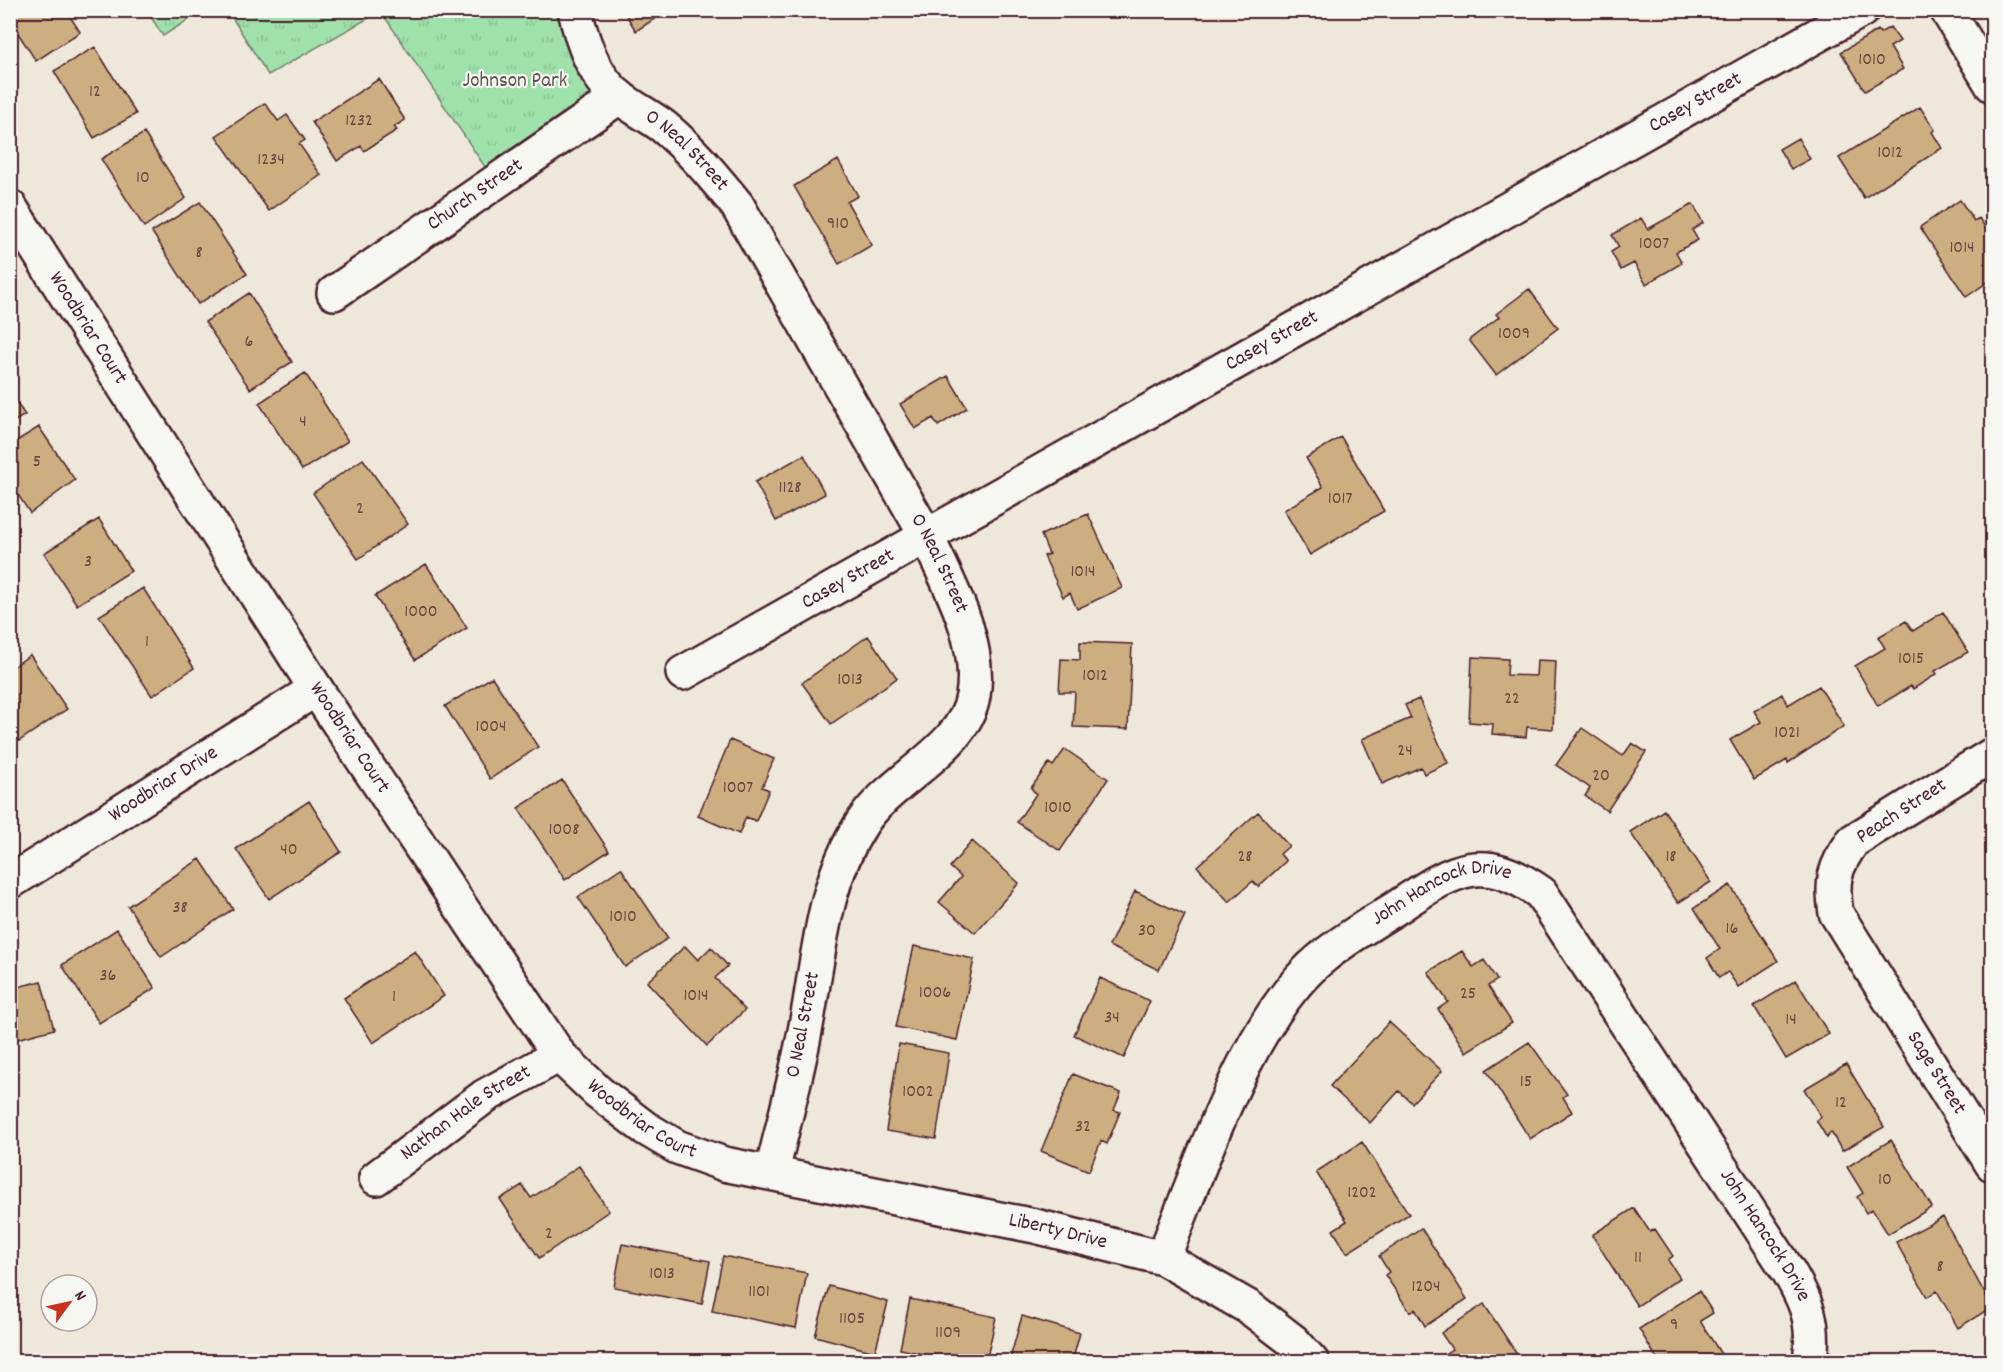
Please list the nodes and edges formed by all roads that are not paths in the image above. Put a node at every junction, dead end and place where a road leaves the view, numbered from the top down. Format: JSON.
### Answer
{"nodes":[{"id":1,"x":575,"y":10,"type":"edge"},
{"id":2,"x":1862,"y":10,"type":"edge"},
{"id":3,"x":1947,"y":10,"type":"edge"},
{"id":4,"x":1992,"y":85,"type":"edge"},
{"id":5,"x":619,"y":97,"type":"junction"},
{"id":6,"x":10,"y":207,"type":"edge"},
{"id":7,"x":334,"y":293,"type":"dead end"},
{"id":8,"x":927,"y":537,"type":"junction"},
{"id":9,"x":683,"y":674,"type":"dead end"},
{"id":10,"x":316,"y":689,"type":"junction"},
{"id":11,"x":1992,"y":755,"type":"edge"},
{"id":12,"x":10,"y":882,"type":"edge"},
{"id":13,"x":1896,"y":1013,"type":"joint"},
{"id":14,"x":559,"y":1055,"type":"junction"},
{"id":15,"x":1992,"y":1164,"type":"edge"},
{"id":16,"x":772,"y":1172,"type":"junction"},
{"id":17,"x":376,"y":1178,"type":"dead end"},
{"id":18,"x":1163,"y":1258,"type":"junction"},
{"id":19,"x":1312,"y":1362,"type":"edge"},
{"id":20,"x":1810,"y":1362,"type":"edge"}],
"edges":[{"from":1,"to":5,"type":"street","name":"O Neal Street"},
{"from":2,"to":8,"type":"street","name":"Casey Street"},
{"from":3,"to":4,"type":"street"},
{"from":5,"to":7,"type":"street","name":"Church Street"},
{"from":5,"to":8,"type":"street","name":"O Neal Street"},
{"from":6,"to":10,"type":"street","name":"Woodbriar Court"},
{"from":8,"to":9,"type":"street","name":"Casey Street"},
{"from":8,"to":16,"type":"street","name":"O Neal Street"},
{"from":10,"to":12,"type":"street","name":"Woodbriar Drive"},
{"from":10,"to":14,"type":"street","name":"Woodbriar Court"},
{"from":11,"to":13,"type":"street","name":"Peach Street"},
{"from":13,"to":15,"type":"street","name":"Sage Street"},
{"from":14,"to":16,"type":"street","name":"Woodbriar Court"},
{"from":14,"to":17,"type":"street","name":"Nathan Hale Street"},
{"from":16,"to":18,"type":"street","name":"Liberty Drive"},
{"from":18,"to":19,"type":"street","name":"Liberty Drive"},
{"from":18,"to":20,"type":"street","name":"John Hancock Drive"}]}
